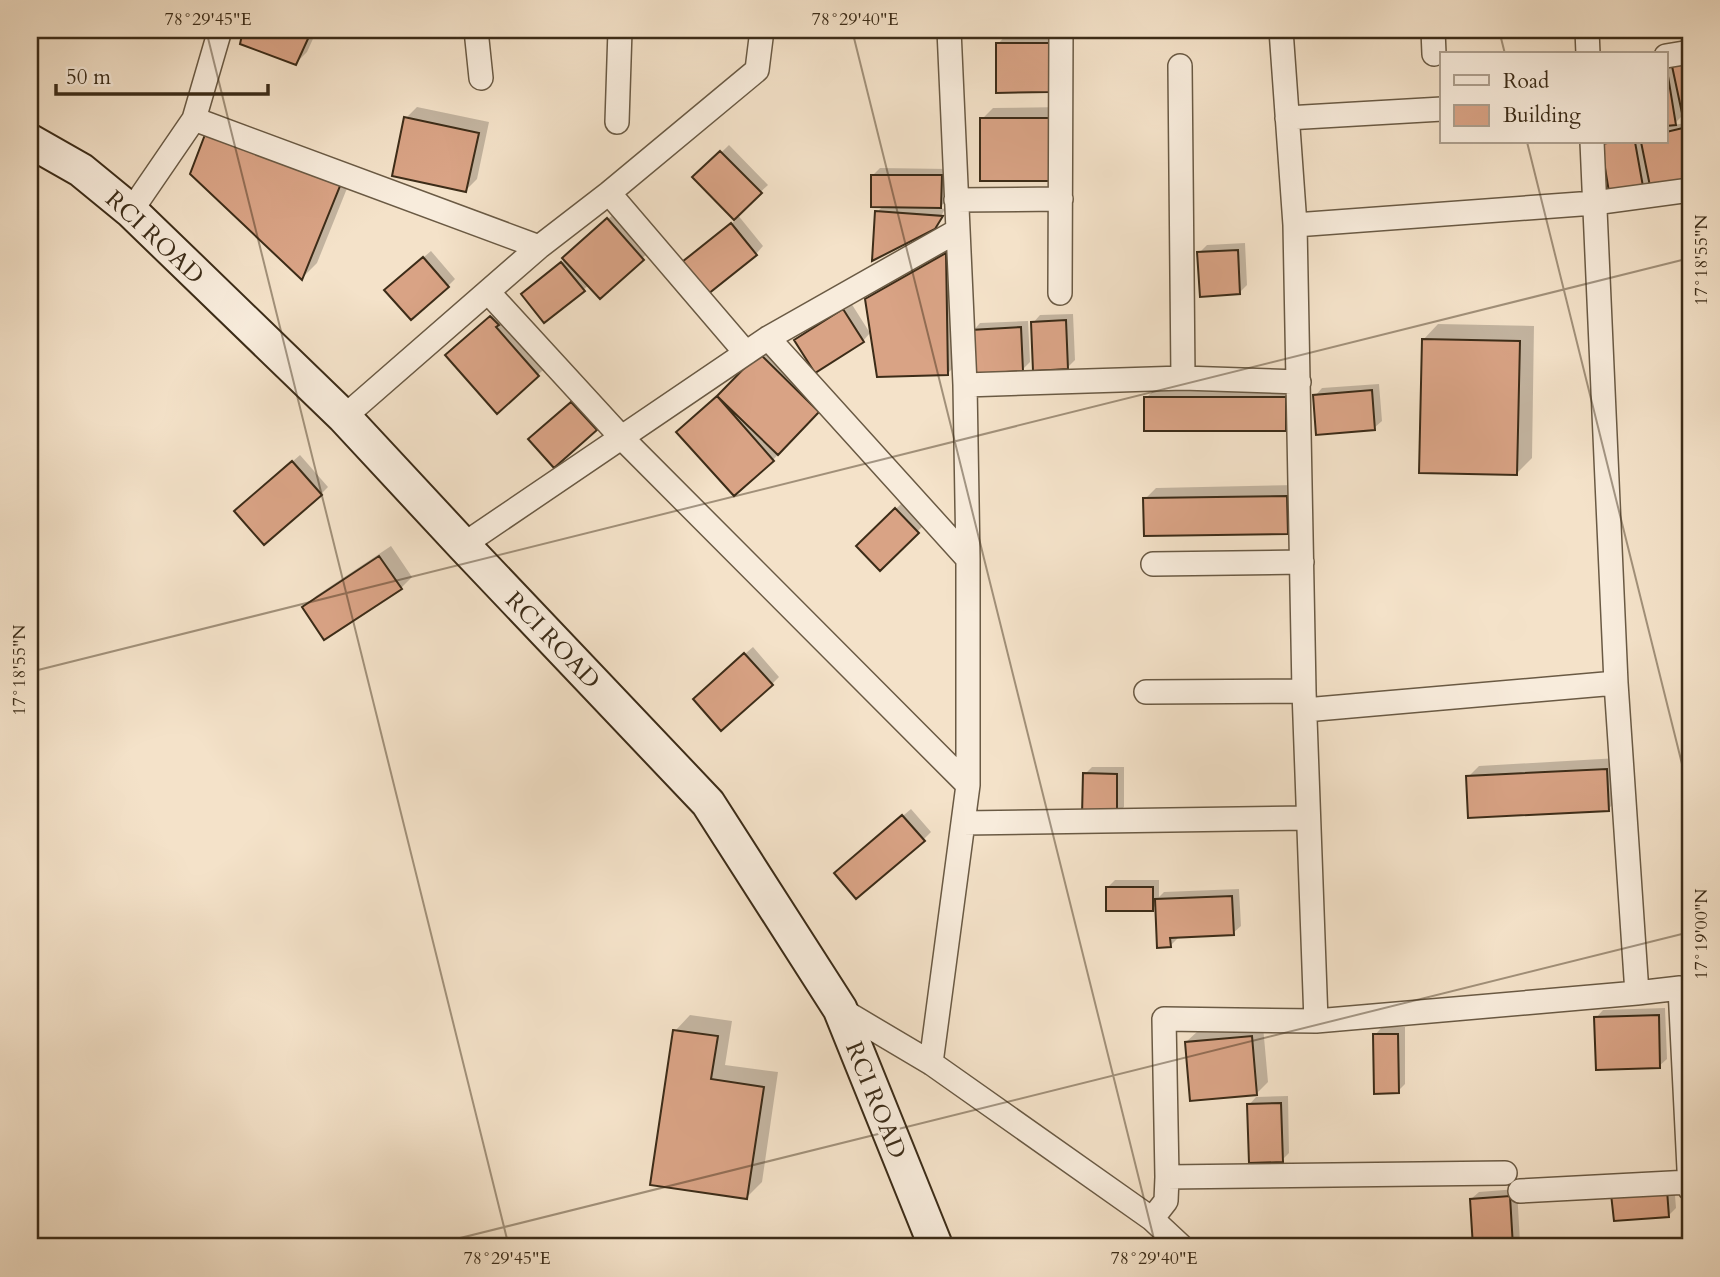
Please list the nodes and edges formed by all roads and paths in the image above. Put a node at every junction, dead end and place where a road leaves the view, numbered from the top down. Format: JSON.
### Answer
{"nodes":[{"id":1,"x":220,"y":30,"type":"edge"},
{"id":2,"x":476,"y":30,"type":"edge"},
{"id":3,"x":620,"y":30,"type":"edge"},
{"id":4,"x":762,"y":30,"type":"edge"},
{"id":5,"x":949,"y":30,"type":"edge"},
{"id":6,"x":1061,"y":30,"type":"edge"},
{"id":7,"x":1281,"y":30,"type":"edge"},
{"id":8,"x":1433,"y":30,"type":"edge"},
{"id":9,"x":1587,"y":30,"type":"edge"},
{"id":10,"x":1588,"y":52,"type":"edge"},
{"id":11,"x":1690,"y":52,"type":"edge"},
{"id":12,"x":1434,"y":54,"type":"dead end"},
{"id":13,"x":1668,"y":56,"type":"edge"},
{"id":14,"x":1180,"y":66,"type":"dead end"},
{"id":15,"x":481,"y":78,"type":"dead end"},
{"id":16,"x":1440,"y":109,"type":"edge"},
{"id":17,"x":1287,"y":118,"type":"junction"},
{"id":18,"x":194,"y":119,"type":"junction"},
{"id":19,"x":617,"y":122,"type":"dead end"},
{"id":20,"x":30,"y":141,"type":"edge"},
{"id":21,"x":1592,"y":144,"type":"edge"},
{"id":22,"x":1690,"y":190,"type":"edge"},
{"id":23,"x":608,"y":194,"type":"junction"},
{"id":24,"x":1061,"y":199,"type":"junction"},
{"id":25,"x":956,"y":200,"type":"junction"},
{"id":26,"x":1594,"y":203,"type":"junction"},
{"id":27,"x":131,"y":211,"type":"junction"},
{"id":28,"x":1295,"y":225,"type":"junction"},
{"id":29,"x":957,"y":231,"type":"junction"},
{"id":30,"x":539,"y":247,"type":"junction"},
{"id":31,"x":488,"y":292,"type":"junction"},
{"id":32,"x":1060,"y":293,"type":"dead end"},
{"id":33,"x":768,"y":338,"type":"junction"},
{"id":34,"x":746,"y":353,"type":"junction"},
{"id":35,"x":1183,"y":377,"type":"junction"},
{"id":36,"x":1298,"y":382,"type":"junction"},
{"id":37,"x":965,"y":385,"type":"junction"},
{"id":38,"x":344,"y":416,"type":"junction"},
{"id":39,"x":622,"y":438,"type":"junction"},
{"id":40,"x":463,"y":545,"type":"junction"},
{"id":41,"x":968,"y":559,"type":"junction"},
{"id":42,"x":1302,"y":562,"type":"junction"},
{"id":43,"x":1153,"y":564,"type":"dead end"},
{"id":44,"x":1616,"y":683,"type":"junction"},
{"id":45,"x":1146,"y":692,"type":"dead end"},
{"id":46,"x":1304,"y":701,"type":"junction"},
{"id":47,"x":968,"y":785,"type":"junction"},
{"id":48,"x":1308,"y":818,"type":"junction"},
{"id":49,"x":963,"y":823,"type":"junction"},
{"id":50,"x":1685,"y":987,"type":"edge"},
{"id":51,"x":1637,"y":993,"type":"junction"},
{"id":52,"x":840,"y":1009,"type":"junction"},
{"id":53,"x":1316,"y":1021,"type":"junction"},
{"id":54,"x":931,"y":1063,"type":"junction"},
{"id":55,"x":1505,"y":1173,"type":"dead end"},
{"id":56,"x":1167,"y":1177,"type":"junction"},
{"id":57,"x":1690,"y":1182,"type":"edge"},
{"id":58,"x":1690,"y":1189,"type":"edge"},
{"id":59,"x":1520,"y":1191,"type":"dead end"},
{"id":60,"x":1152,"y":1219,"type":"junction"},
{"id":61,"x":936,"y":1247,"type":"edge"},
{"id":62,"x":1182,"y":1247,"type":"edge"}],
"edges":[{"from":1,"to":18,"type":"street"},
{"from":2,"to":15,"type":"street"},
{"from":3,"to":19,"type":"street"},
{"from":4,"to":23,"type":"street"},
{"from":5,"to":25,"type":"street"},
{"from":6,"to":24,"type":"street"},
{"from":7,"to":17,"type":"street"},
{"from":8,"to":12,"type":"street"},
{"from":9,"to":10,"type":"street"},
{"from":11,"to":13,"type":"street"},
{"from":14,"to":35,"type":"street"},
{"from":16,"to":17,"type":"street"},
{"from":17,"to":28,"type":"street"},
{"from":18,"to":27,"type":"street"},
{"from":18,"to":30,"type":"street"},
{"from":20,"to":27,"type":"street","name":"RCI ROAD"},
{"from":21,"to":26,"type":"street"},
{"from":22,"to":26,"type":"street"},
{"from":23,"to":30,"type":"street"},
{"from":23,"to":34,"type":"street"},
{"from":24,"to":25,"type":"street"},
{"from":24,"to":32,"type":"street"},
{"from":25,"to":29,"type":"street"},
{"from":26,"to":28,"type":"street"},
{"from":26,"to":44,"type":"street"},
{"from":27,"to":38,"type":"street","name":"RCI ROAD"},
{"from":28,"to":36,"type":"street"},
{"from":29,"to":33,"type":"street"},
{"from":29,"to":37,"type":"street"},
{"from":30,"to":31,"type":"street"},
{"from":31,"to":38,"type":"street"},
{"from":31,"to":39,"type":"street"},
{"from":33,"to":34,"type":"street"},
{"from":33,"to":41,"type":"street"},
{"from":34,"to":39,"type":"street"},
{"from":35,"to":36,"type":"street"},
{"from":35,"to":37,"type":"street"},
{"from":36,"to":42,"type":"street"},
{"from":37,"to":41,"type":"street"},
{"from":38,"to":40,"type":"street","name":"RCI ROAD"},
{"from":39,"to":40,"type":"street"},
{"from":39,"to":47,"type":"street"},
{"from":40,"to":52,"type":"street","name":"RCI ROAD"},
{"from":41,"to":47,"type":"street"},
{"from":42,"to":43,"type":"street"},
{"from":42,"to":46,"type":"street"},
{"from":44,"to":46,"type":"street"},
{"from":44,"to":51,"type":"street"},
{"from":45,"to":46,"type":"street"},
{"from":46,"to":48,"type":"street"},
{"from":47,"to":49,"type":"street"},
{"from":48,"to":49,"type":"street"},
{"from":48,"to":53,"type":"street"},
{"from":49,"to":54,"type":"street"},
{"from":50,"to":51,"type":"street"},
{"from":50,"to":57,"type":"street"},
{"from":51,"to":53,"type":"street"},
{"from":52,"to":54,"type":"street"},
{"from":52,"to":61,"type":"street","name":"RCI ROAD"},
{"from":53,"to":56,"type":"street"},
{"from":54,"to":60,"type":"street"},
{"from":55,"to":56,"type":"street"},
{"from":56,"to":60,"type":"street"},
{"from":57,"to":58,"type":"street"},
{"from":57,"to":59,"type":"street"},
{"from":60,"to":62,"type":"street"}]}
